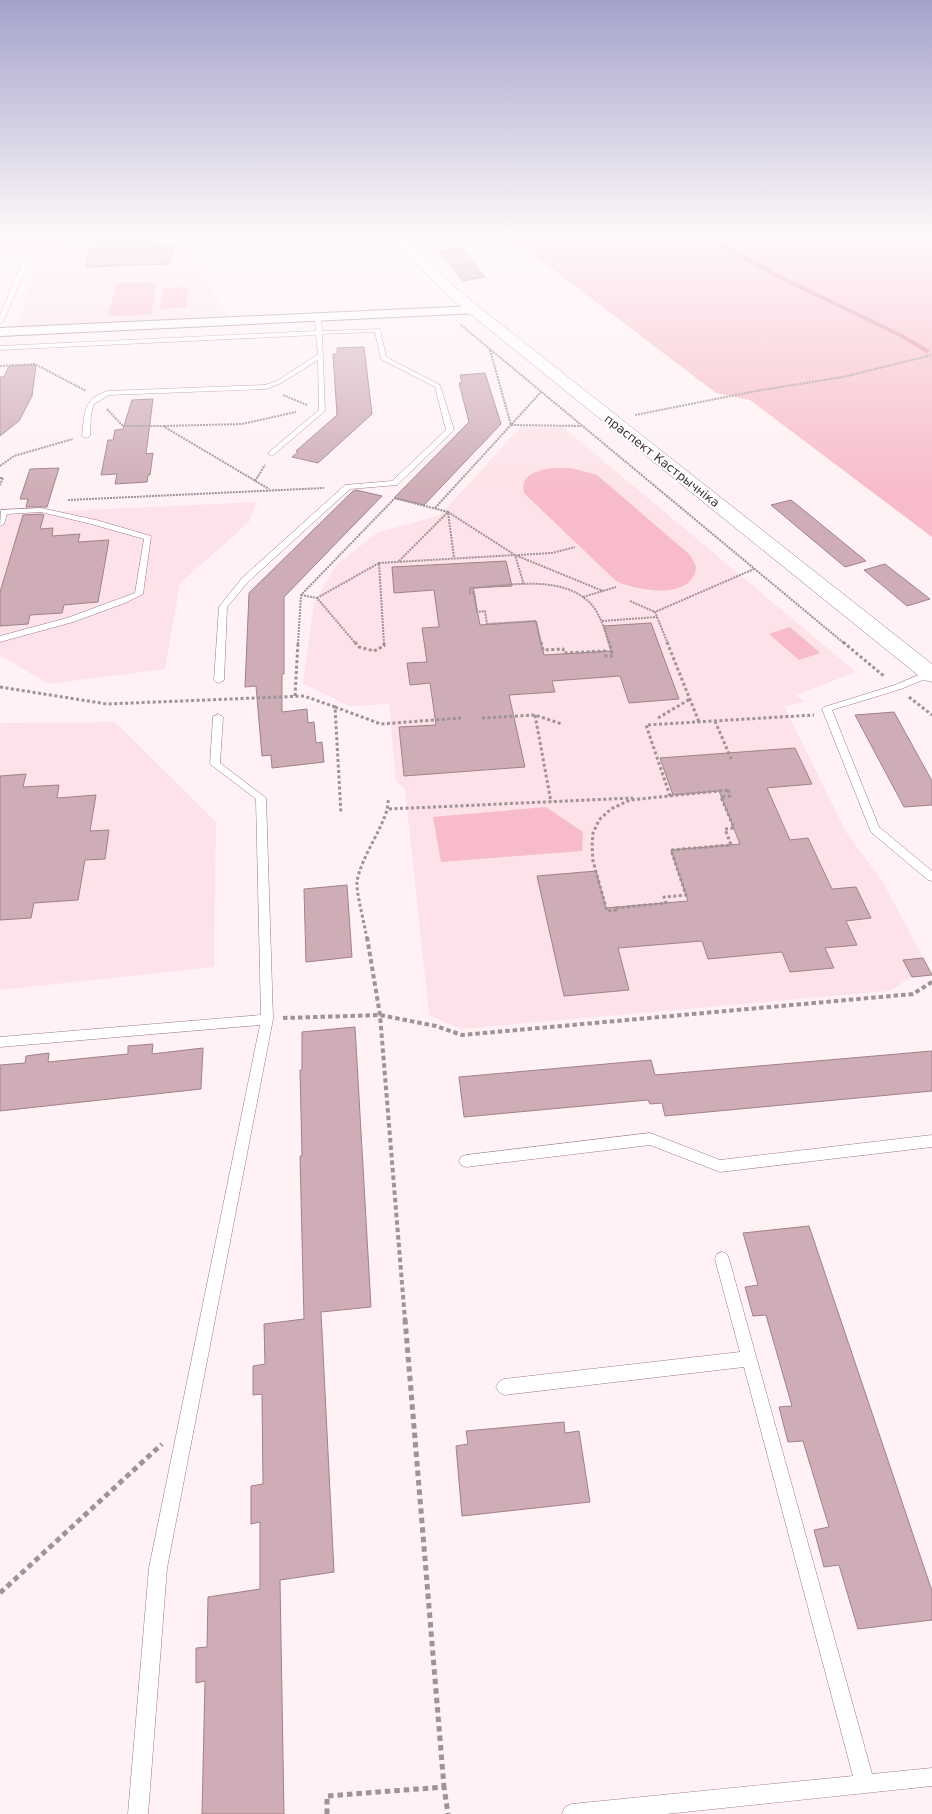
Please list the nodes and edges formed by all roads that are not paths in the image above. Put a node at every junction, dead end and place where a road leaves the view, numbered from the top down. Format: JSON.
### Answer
{"nodes":[{"id":1,"x":190,"y":324,"type":"edge"},
{"id":2,"x":318,"y":324,"type":"edge"},
{"id":3,"x":491,"y":324,"type":"edge"},
{"id":4,"x":0,"y":332,"type":"edge"},
{"id":5,"x":319,"y":332,"type":"junction"},
{"id":6,"x":0,"y":348,"type":"edge"},
{"id":7,"x":321,"y":355,"type":"junction"},
{"id":8,"x":86,"y":436,"type":"road end"},
{"id":9,"x":272,"y":454,"type":"dead end"},
{"id":10,"x":0,"y":524,"type":"edge"},
{"id":11,"x":0,"y":638,"type":"edge"},
{"id":12,"x":931,"y":674,"type":"edge"},
{"id":13,"x":219,"y":680,"type":"dead end"},
{"id":14,"x":218,"y":717,"type":"dead end"},
{"id":15,"x":932,"y":877,"type":"edge"},
{"id":16,"x":267,"y":1019,"type":"junction"},
{"id":17,"x":0,"y":1042,"type":"edge"},
{"id":18,"x":932,"y":1141,"type":"edge"},
{"id":19,"x":466,"y":1161,"type":"dead end"},
{"id":20,"x":722,"y":1260,"type":"dead end"},
{"id":21,"x":749,"y":1359,"type":"junction"},
{"id":22,"x":504,"y":1387,"type":"dead end"},
{"id":23,"x":932,"y":1776,"type":"edge"},
{"id":24,"x":865,"y":1784,"type":"junction"},
{"id":25,"x":138,"y":1814,"type":"edge"},
{"id":26,"x":572,"y":1814,"type":"edge"}],
"edges":[{"from":1,"to":4,"type":"street"},
{"from":2,"to":5,"type":"lane"},
{"from":3,"to":12,"type":"main road","name":"праспект Кастрычніка"},
{"from":5,"to":6,"type":"lane"},
{"from":5,"to":7,"type":"lane"},
{"from":5,"to":13,"type":"lane"},
{"from":7,"to":8,"type":"lane"},
{"from":7,"to":9,"type":"lane"},
{"from":10,"to":11,"type":"lane"},
{"from":12,"to":15,"type":"lane"},
{"from":14,"to":16,"type":"lane"},
{"from":16,"to":17,"type":"lane"},
{"from":16,"to":25,"type":"lane"},
{"from":18,"to":19,"type":"lane"},
{"from":20,"to":21,"type":"lane"},
{"from":21,"to":22,"type":"lane"},
{"from":21,"to":24,"type":"lane"},
{"from":23,"to":24,"type":"lane"},
{"from":24,"to":26,"type":"lane"}]}
